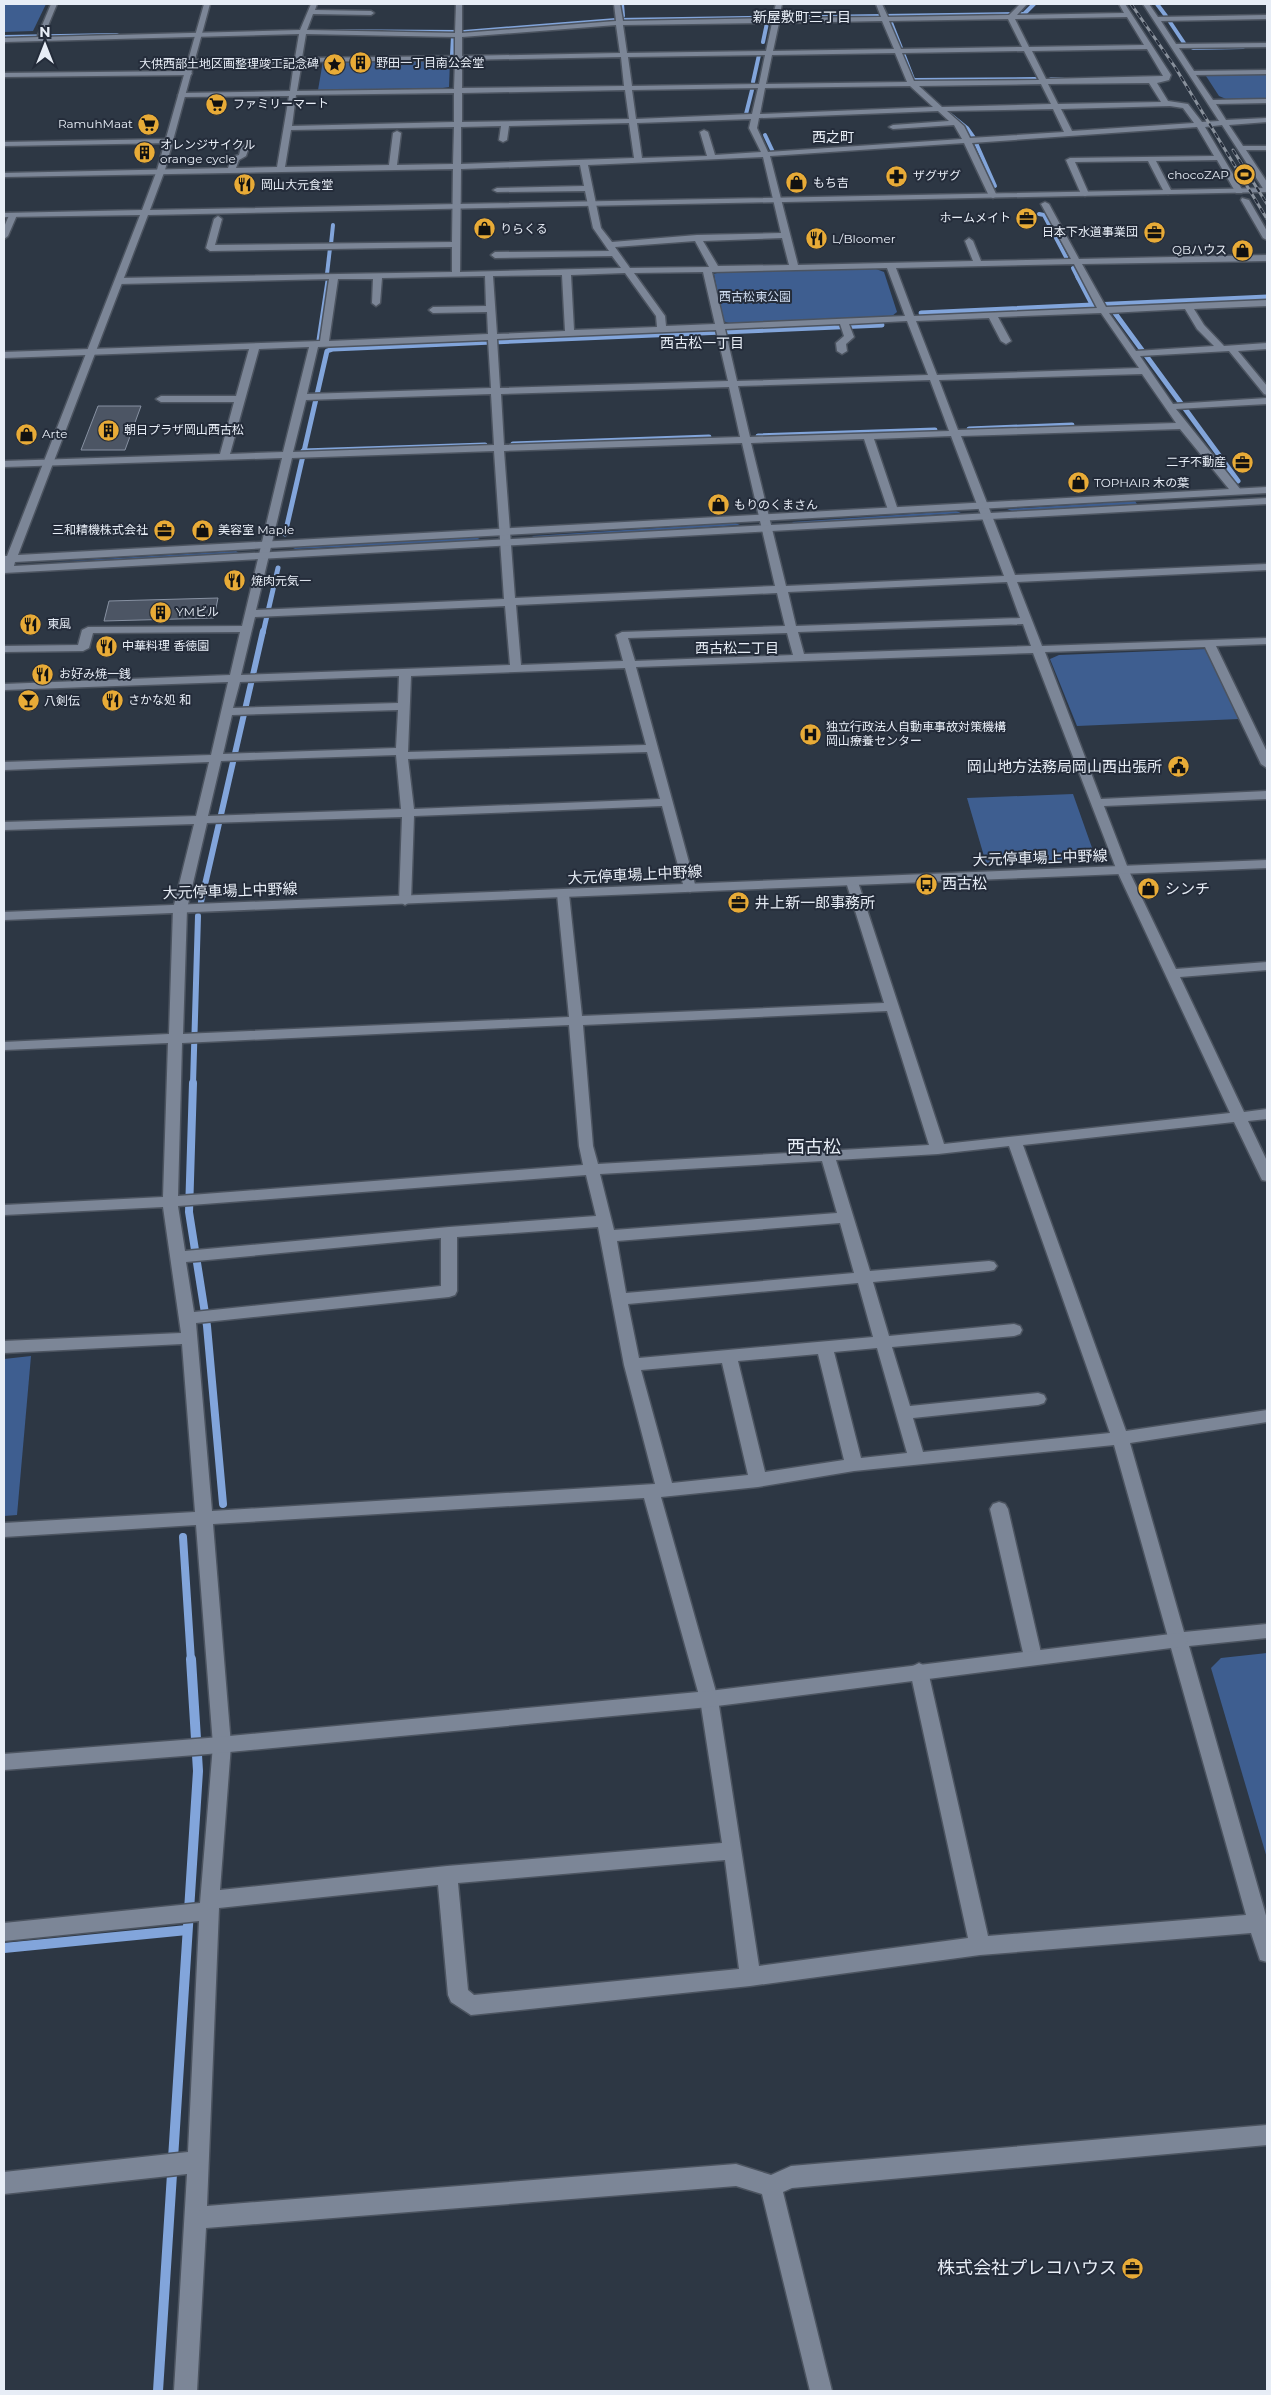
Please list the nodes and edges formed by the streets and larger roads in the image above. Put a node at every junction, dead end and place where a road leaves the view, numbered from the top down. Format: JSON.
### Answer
{"nodes":[{"id":1,"x":54,"y":4,"type":"edge"},
{"id":2,"x":207,"y":4,"type":"edge"},
{"id":3,"x":314,"y":4,"type":"edge"},
{"id":4,"x":459,"y":4,"type":"edge"},
{"id":5,"x":617,"y":4,"type":"edge"},
{"id":6,"x":779,"y":4,"type":"edge"},
{"id":7,"x":879,"y":4,"type":"edge"},
{"id":8,"x":1024,"y":4,"type":"edge"},
{"id":9,"x":1122,"y":4,"type":"edge"},
{"id":10,"x":1146,"y":4,"type":"edge"},
{"id":11,"x":311,"y":12,"type":"junction"},
{"id":12,"x":371,"y":13,"type":"dead end"},
{"id":13,"x":1013,"y":14,"type":"junction"},
{"id":14,"x":1129,"y":15,"type":"junction"},
{"id":15,"x":884,"y":16,"type":"junction"},
{"id":16,"x":1267,"y":17,"type":"edge"},
{"id":17,"x":776,"y":18,"type":"junction"},
{"id":18,"x":1157,"y":19,"type":"junction"},
{"id":19,"x":618,"y":20,"type":"junction"},
{"id":20,"x":304,"y":30,"type":"junction"},
{"id":21,"x":459,"y":32,"type":"junction"},
{"id":22,"x":40,"y":33,"type":"junction"},
{"id":23,"x":198,"y":33,"type":"junction"},
{"id":24,"x":4,"y":34,"type":"edge"},
{"id":25,"x":4,"y":40,"type":"edge"},
{"id":26,"x":1267,"y":44,"type":"edge"},
{"id":27,"x":1175,"y":46,"type":"junction"},
{"id":28,"x":1149,"y":47,"type":"junction"},
{"id":29,"x":1027,"y":49,"type":"junction"},
{"id":30,"x":897,"y":51,"type":"junction"},
{"id":31,"x":769,"y":53,"type":"junction"},
{"id":32,"x":624,"y":55,"type":"junction"},
{"id":33,"x":459,"y":58,"type":"junction"},
{"id":34,"x":299,"y":60,"type":"junction"},
{"id":35,"x":191,"y":62,"type":"junction"},
{"id":36,"x":188,"y":72,"type":"junction"},
{"id":37,"x":1267,"y":72,"type":"edge"},
{"id":38,"x":1193,"y":73,"type":"junction"},
{"id":39,"x":4,"y":75,"type":"edge"},
{"id":40,"x":1154,"y":80,"type":"junction"},
{"id":41,"x":1044,"y":81,"type":"junction"},
{"id":42,"x":911,"y":83,"type":"junction"},
{"id":43,"x":762,"y":86,"type":"junction"},
{"id":44,"x":627,"y":88,"type":"junction"},
{"id":45,"x":458,"y":90,"type":"junction"},
{"id":46,"x":294,"y":93,"type":"junction"},
{"id":47,"x":182,"y":95,"type":"junction"},
{"id":48,"x":1267,"y":101,"type":"edge"},
{"id":49,"x":1211,"y":102,"type":"junction"},
{"id":50,"x":1169,"y":104,"type":"junction"},
{"id":51,"x":1057,"y":107,"type":"junction"},
{"id":52,"x":939,"y":109,"type":"junction"},
{"id":53,"x":755,"y":116,"type":"junction"},
{"id":54,"x":1267,"y":120,"type":"edge"},
{"id":55,"x":632,"y":121,"type":"junction"},
{"id":56,"x":955,"y":123,"type":"junction"},
{"id":57,"x":1226,"y":123,"type":"junction"},
{"id":58,"x":505,"y":124,"type":"junction"},
{"id":59,"x":457,"y":125,"type":"junction"},
{"id":60,"x":1200,"y":125,"type":"junction"},
{"id":61,"x":892,"y":127,"type":"dead end"},
{"id":62,"x":288,"y":128,"type":"junction"},
{"id":63,"x":704,"y":132,"type":"dead end"},
{"id":64,"x":397,"y":133,"type":"dead end"},
{"id":65,"x":1070,"y":135,"type":"junction"},
{"id":66,"x":503,"y":140,"type":"dead end"},
{"id":67,"x":169,"y":141,"type":"junction"},
{"id":68,"x":969,"y":141,"type":"junction"},
{"id":69,"x":4,"y":144,"type":"edge"},
{"id":70,"x":245,"y":147,"type":"dead end"},
{"id":71,"x":1242,"y":148,"type":"junction"},
{"id":72,"x":1267,"y":148,"type":"edge"},
{"id":73,"x":766,"y":155,"type":"junction"},
{"id":74,"x":712,"y":158,"type":"junction"},
{"id":75,"x":1150,"y":158,"type":"junction"},
{"id":76,"x":1220,"y":158,"type":"junction"},
{"id":77,"x":638,"y":160,"type":"junction"},
{"id":78,"x":583,"y":162,"type":"junction"},
{"id":79,"x":393,"y":166,"type":"junction"},
{"id":80,"x":456,"y":166,"type":"junction"},
{"id":81,"x":281,"y":168,"type":"junction"},
{"id":82,"x":232,"y":169,"type":"junction"},
{"id":83,"x":162,"y":170,"type":"junction"},
{"id":84,"x":4,"y":175,"type":"edge"},
{"id":85,"x":589,"y":188,"type":"junction"},
{"id":86,"x":1267,"y":189,"type":"edge"},
{"id":87,"x":497,"y":190,"type":"dead end"},
{"id":88,"x":1239,"y":191,"type":"junction"},
{"id":89,"x":1168,"y":192,"type":"junction"},
{"id":90,"x":1085,"y":194,"type":"junction"},
{"id":91,"x":993,"y":196,"type":"junction"},
{"id":92,"x":1235,"y":200,"type":"dead end"},
{"id":93,"x":778,"y":204,"type":"junction"},
{"id":94,"x":1036,"y":204,"type":"dead end"},
{"id":95,"x":1046,"y":204,"type":"junction"},
{"id":96,"x":1055,"y":204,"type":"dead end"},
{"id":97,"x":976,"y":205,"type":"dead end"},
{"id":98,"x":986,"y":205,"type":"dead end"},
{"id":99,"x":996,"y":205,"type":"dead end"},
{"id":100,"x":593,"y":208,"type":"junction"},
{"id":101,"x":456,"y":210,"type":"junction"},
{"id":102,"x":4,"y":215,"type":"edge"},
{"id":103,"x":144,"y":216,"type":"junction"},
{"id":104,"x":218,"y":219,"type":"junction"},
{"id":105,"x":9,"y":220,"type":"edge"},
{"id":106,"x":786,"y":235,"type":"junction"},
{"id":107,"x":4,"y":236,"type":"edge"},
{"id":108,"x":697,"y":238,"type":"junction"},
{"id":109,"x":1267,"y":238,"type":"edge"},
{"id":110,"x":969,"y":241,"type":"dead end"},
{"id":111,"x":456,"y":244,"type":"junction"},
{"id":112,"x":612,"y":249,"type":"junction"},
{"id":113,"x":495,"y":255,"type":"dead end"},
{"id":114,"x":1267,"y":258,"type":"edge"},
{"id":115,"x":1077,"y":262,"type":"junction"},
{"id":116,"x":978,"y":264,"type":"junction"},
{"id":117,"x":890,"y":265,"type":"junction"},
{"id":118,"x":794,"y":268,"type":"junction"},
{"id":119,"x":711,"y":269,"type":"junction"},
{"id":120,"x":629,"y":271,"type":"junction"},
{"id":121,"x":566,"y":272,"type":"junction"},
{"id":122,"x":456,"y":274,"type":"junction"},
{"id":123,"x":489,"y":274,"type":"junction"},
{"id":124,"x":378,"y":276,"type":"junction"},
{"id":125,"x":334,"y":277,"type":"junction"},
{"id":126,"x":119,"y":281,"type":"junction"},
{"id":127,"x":376,"y":303,"type":"dead end"},
{"id":128,"x":1267,"y":303,"type":"edge"},
{"id":129,"x":1188,"y":306,"type":"junction"},
{"id":130,"x":1106,"y":308,"type":"junction"},
{"id":131,"x":491,"y":309,"type":"junction"},
{"id":132,"x":433,"y":310,"type":"dead end"},
{"id":133,"x":992,"y":315,"type":"junction"},
{"id":134,"x":910,"y":318,"type":"junction"},
{"id":135,"x":845,"y":325,"type":"junction"},
{"id":136,"x":662,"y":329,"type":"junction"},
{"id":137,"x":722,"y":330,"type":"junction"},
{"id":138,"x":570,"y":334,"type":"junction"},
{"id":139,"x":494,"y":340,"type":"junction"},
{"id":140,"x":1006,"y":341,"type":"dead end"},
{"id":141,"x":319,"y":344,"type":"junction"},
{"id":142,"x":255,"y":346,"type":"junction"},
{"id":143,"x":1267,"y":346,"type":"edge"},
{"id":144,"x":1227,"y":348,"type":"junction"},
{"id":145,"x":842,"y":351,"type":"dead end"},
{"id":146,"x":91,"y":352,"type":"junction"},
{"id":147,"x":1141,"y":353,"type":"junction"},
{"id":148,"x":4,"y":355,"type":"edge"},
{"id":149,"x":1145,"y":371,"type":"junction"},
{"id":150,"x":933,"y":377,"type":"junction"},
{"id":151,"x":734,"y":384,"type":"junction"},
{"id":152,"x":497,"y":391,"type":"junction"},
{"id":153,"x":1267,"y":392,"type":"edge"},
{"id":154,"x":307,"y":397,"type":"junction"},
{"id":155,"x":161,"y":399,"type":"dead end"},
{"id":156,"x":240,"y":399,"type":"junction"},
{"id":157,"x":1267,"y":400,"type":"edge"},
{"id":158,"x":1170,"y":407,"type":"junction"},
{"id":159,"x":1183,"y":426,"type":"junction"},
{"id":160,"x":954,"y":433,"type":"junction"},
{"id":161,"x":868,"y":436,"type":"junction"},
{"id":162,"x":746,"y":440,"type":"junction"},
{"id":163,"x":501,"y":448,"type":"junction"},
{"id":164,"x":294,"y":454,"type":"junction"},
{"id":165,"x":224,"y":456,"type":"junction"},
{"id":166,"x":49,"y":462,"type":"junction"},
{"id":167,"x":4,"y":464,"type":"edge"},
{"id":168,"x":1267,"y":490,"type":"edge"},
{"id":169,"x":1237,"y":492,"type":"junction"},
{"id":170,"x":1267,"y":501,"type":"edge"},
{"id":171,"x":981,"y":505,"type":"junction"},
{"id":172,"x":893,"y":510,"type":"junction"},
{"id":173,"x":986,"y":516,"type":"junction"},
{"id":174,"x":765,"y":523,"type":"junction"},
{"id":175,"x":504,"y":531,"type":"junction"},
{"id":176,"x":505,"y":544,"type":"junction"},
{"id":177,"x":266,"y":550,"type":"junction"},
{"id":178,"x":1267,"y":567,"type":"edge"},
{"id":179,"x":6,"y":568,"type":"edge"},
{"id":180,"x":1011,"y":579,"type":"junction"},
{"id":181,"x":782,"y":590,"type":"junction"},
{"id":182,"x":510,"y":602,"type":"junction"},
{"id":183,"x":256,"y":614,"type":"junction"},
{"id":184,"x":1027,"y":621,"type":"junction"},
{"id":185,"x":248,"y":628,"type":"junction"},
{"id":186,"x":792,"y":630,"type":"junction"},
{"id":187,"x":1267,"y":641,"type":"edge"},
{"id":188,"x":1209,"y":643,"type":"junction"},
{"id":189,"x":4,"y":649,"type":"edge"},
{"id":190,"x":1038,"y":649,"type":"junction"},
{"id":191,"x":799,"y":658,"type":"junction"},
{"id":192,"x":630,"y":665,"type":"junction"},
{"id":193,"x":516,"y":669,"type":"junction"},
{"id":194,"x":405,"y":674,"type":"junction"},
{"id":195,"x":240,"y":680,"type":"junction"},
{"id":196,"x":4,"y":687,"type":"edge"},
{"id":197,"x":404,"y":706,"type":"junction"},
{"id":198,"x":233,"y":712,"type":"junction"},
{"id":199,"x":652,"y":748,"type":"junction"},
{"id":200,"x":402,"y":754,"type":"junction"},
{"id":201,"x":228,"y":757,"type":"junction"},
{"id":202,"x":1267,"y":764,"type":"edge"},
{"id":203,"x":4,"y":766,"type":"edge"},
{"id":204,"x":1267,"y":795,"type":"edge"},
{"id":205,"x":667,"y":802,"type":"junction"},
{"id":206,"x":1097,"y":803,"type":"junction"},
{"id":207,"x":408,"y":813,"type":"junction"},
{"id":208,"x":214,"y":820,"type":"junction"},
{"id":209,"x":4,"y":826,"type":"edge"},
{"id":210,"x":1267,"y":864,"type":"edge"},
{"id":211,"x":1123,"y":871,"type":"junction"},
{"id":212,"x":852,"y":882,"type":"junction"},
{"id":213,"x":690,"y":888,"type":"junction"},
{"id":214,"x":563,"y":894,"type":"junction"},
{"id":215,"x":405,"y":901,"type":"junction"},
{"id":216,"x":180,"y":909,"type":"junction"},
{"id":217,"x":4,"y":916,"type":"edge"},
{"id":218,"x":1267,"y":966,"type":"edge"},
{"id":219,"x":1170,"y":973,"type":"junction"},
{"id":220,"x":892,"y":1007,"type":"junction"},
{"id":221,"x":576,"y":1022,"type":"junction"},
{"id":222,"x":176,"y":1039,"type":"junction"},
{"id":223,"x":4,"y":1046,"type":"edge"},
{"id":224,"x":1267,"y":1114,"type":"edge"},
{"id":225,"x":1238,"y":1117,"type":"junction"},
{"id":226,"x":1015,"y":1142,"type":"junction"},
{"id":227,"x":938,"y":1149,"type":"junction"},
{"id":228,"x":828,"y":1156,"type":"junction"},
{"id":229,"x":593,"y":1168,"type":"junction"},
{"id":230,"x":1267,"y":1176,"type":"edge"},
{"id":231,"x":184,"y":1201,"type":"junction"},
{"id":232,"x":4,"y":1210,"type":"edge"},
{"id":233,"x":846,"y":1216,"type":"junction"},
{"id":234,"x":606,"y":1228,"type":"junction"},
{"id":235,"x":449,"y":1232,"type":"junction"},
{"id":236,"x":183,"y":1257,"type":"junction"},
{"id":237,"x":989,"y":1266,"type":"dead end"},
{"id":238,"x":864,"y":1277,"type":"junction"},
{"id":239,"x":620,"y":1298,"type":"junction"},
{"id":240,"x":192,"y":1317,"type":"junction"},
{"id":241,"x":1014,"y":1330,"type":"dead end"},
{"id":242,"x":190,"y":1338,"type":"junction"},
{"id":243,"x":883,"y":1340,"type":"junction"},
{"id":244,"x":824,"y":1346,"type":"junction"},
{"id":245,"x":4,"y":1348,"type":"edge"},
{"id":246,"x":728,"y":1355,"type":"junction"},
{"id":247,"x":632,"y":1365,"type":"junction"},
{"id":248,"x":1038,"y":1398,"type":"dead end"},
{"id":249,"x":904,"y":1413,"type":"junction"},
{"id":250,"x":1267,"y":1416,"type":"edge"},
{"id":251,"x":1120,"y":1438,"type":"junction"},
{"id":252,"x":917,"y":1459,"type":"junction"},
{"id":253,"x":854,"y":1465,"type":"junction"},
{"id":254,"x":758,"y":1480,"type":"junction"},
{"id":255,"x":658,"y":1490,"type":"junction"},
{"id":256,"x":999,"y":1509,"type":"dead end"},
{"id":257,"x":202,"y":1519,"type":"junction"},
{"id":258,"x":4,"y":1530,"type":"edge"},
{"id":259,"x":1267,"y":1631,"type":"edge"},
{"id":260,"x":1179,"y":1640,"type":"junction"},
{"id":261,"x":1034,"y":1657,"type":"junction"},
{"id":262,"x":920,"y":1671,"type":"junction"},
{"id":263,"x":709,"y":1698,"type":"junction"},
{"id":264,"x":215,"y":1745,"type":"junction"},
{"id":265,"x":4,"y":1762,"type":"edge"},
{"id":266,"x":733,"y":1851,"type":"junction"},
{"id":267,"x":447,"y":1875,"type":"junction"},
{"id":268,"x":205,"y":1908,"type":"junction"},
{"id":269,"x":1259,"y":1923,"type":"junction"},
{"id":270,"x":4,"y":1932,"type":"edge"},
{"id":271,"x":980,"y":1946,"type":"junction"},
{"id":272,"x":1267,"y":1953,"type":"edge"},
{"id":273,"x":750,"y":1977,"type":"junction"},
{"id":274,"x":1267,"y":2135,"type":"edge"},
{"id":275,"x":190,"y":2163,"type":"junction"},
{"id":276,"x":4,"y":2183,"type":"edge"},
{"id":277,"x":771,"y":2186,"type":"junction"},
{"id":278,"x":196,"y":2218,"type":"junction"},
{"id":279,"x":186,"y":2391,"type":"edge"},
{"id":280,"x":821,"y":2391,"type":"edge"}],
"edges":[{"from":1,"to":22,"type":"street"},
{"from":2,"to":23,"type":"street"},
{"from":3,"to":11,"type":"street"},
{"from":4,"to":21,"type":"street"},
{"from":5,"to":19,"type":"street"},
{"from":6,"to":17,"type":"street"},
{"from":7,"to":15,"type":"street"},
{"from":8,"to":13,"type":"street"},
{"from":9,"to":14,"type":"street"},
{"from":10,"to":18,"type":"street"},
{"from":11,"to":12,"type":"street"},
{"from":11,"to":20,"type":"street"},
{"from":13,"to":14,"type":"street"},
{"from":13,"to":15,"type":"street"},
{"from":13,"to":29,"type":"street"},
{"from":14,"to":28,"type":"street"},
{"from":15,"to":17,"type":"street"},
{"from":15,"to":30,"type":"street"},
{"from":16,"to":18,"type":"street"},
{"from":17,"to":19,"type":"street"},
{"from":17,"to":31,"type":"street"},
{"from":18,"to":27,"type":"street"},
{"from":19,"to":21,"type":"street"},
{"from":19,"to":32,"type":"street"},
{"from":20,"to":21,"type":"street"},
{"from":20,"to":23,"type":"street"},
{"from":20,"to":34,"type":"street"},
{"from":21,"to":33,"type":"street"},
{"from":22,"to":23,"type":"street"},
{"from":22,"to":24,"type":"street"},
{"from":23,"to":25,"type":"street"},
{"from":23,"to":35,"type":"street"},
{"from":26,"to":27,"type":"street"},
{"from":27,"to":38,"type":"street"},
{"from":28,"to":29,"type":"street"},
{"from":28,"to":40,"type":"street"},
{"from":29,"to":30,"type":"street"},
{"from":29,"to":41,"type":"street"},
{"from":30,"to":31,"type":"street"},
{"from":30,"to":42,"type":"street"},
{"from":31,"to":32,"type":"street"},
{"from":31,"to":43,"type":"street"},
{"from":32,"to":33,"type":"street"},
{"from":32,"to":44,"type":"street"},
{"from":33,"to":34,"type":"street"},
{"from":33,"to":45,"type":"street"},
{"from":34,"to":35,"type":"street"},
{"from":34,"to":46,"type":"street"},
{"from":35,"to":36,"type":"street"},
{"from":36,"to":39,"type":"street"},
{"from":36,"to":47,"type":"street"},
{"from":37,"to":38,"type":"street"},
{"from":38,"to":49,"type":"street"},
{"from":40,"to":41,"type":"street"},
{"from":40,"to":50,"type":"street"},
{"from":41,"to":42,"type":"street"},
{"from":41,"to":51,"type":"street"},
{"from":42,"to":43,"type":"street"},
{"from":42,"to":52,"type":"street"},
{"from":43,"to":44,"type":"street"},
{"from":43,"to":53,"type":"street"},
{"from":44,"to":45,"type":"street"},
{"from":44,"to":55,"type":"street"},
{"from":45,"to":46,"type":"street"},
{"from":45,"to":59,"type":"street"},
{"from":46,"to":47,"type":"street"},
{"from":46,"to":62,"type":"street"},
{"from":47,"to":67,"type":"street"},
{"from":48,"to":49,"type":"street"},
{"from":49,"to":57,"type":"street"},
{"from":50,"to":51,"type":"street"},
{"from":50,"to":60,"type":"street"},
{"from":51,"to":52,"type":"street"},
{"from":51,"to":65,"type":"street"},
{"from":52,"to":53,"type":"street"},
{"from":52,"to":56,"type":"street"},
{"from":53,"to":55,"type":"street"},
{"from":53,"to":73,"type":"street"},
{"from":54,"to":57,"type":"street"},
{"from":55,"to":58,"type":"street"},
{"from":55,"to":77,"type":"street"},
{"from":56,"to":61,"type":"street"},
{"from":56,"to":68,"type":"street"},
{"from":57,"to":60,"type":"street"},
{"from":57,"to":71,"type":"street"},
{"from":58,"to":59,"type":"street"},
{"from":58,"to":66,"type":"street"},
{"from":59,"to":62,"type":"street"},
{"from":59,"to":80,"type":"street"},
{"from":60,"to":65,"type":"street"},
{"from":60,"to":76,"type":"street"},
{"from":62,"to":81,"type":"street"},
{"from":63,"to":74,"type":"street"},
{"from":64,"to":79,"type":"street"},
{"from":65,"to":68,"type":"street"},
{"from":67,"to":69,"type":"street"},
{"from":67,"to":83,"type":"street"},
{"from":68,"to":73,"type":"street"},
{"from":68,"to":91,"type":"street"},
{"from":70,"to":82,"type":"street"},
{"from":71,"to":72,"type":"street"},
{"from":71,"to":86,"type":"street"},
{"from":73,"to":74,"type":"street"},
{"from":73,"to":93,"type":"street"},
{"from":74,"to":77,"type":"street"},
{"from":75,"to":76,"type":"street"},
{"from":75,"to":89,"type":"street"},
{"from":75,"to":90,"type":"street"},
{"from":76,"to":88,"type":"street"},
{"from":77,"to":78,"type":"street"},
{"from":78,"to":80,"type":"street"},
{"from":78,"to":85,"type":"street"},
{"from":79,"to":80,"type":"street"},
{"from":79,"to":81,"type":"street"},
{"from":80,"to":101,"type":"street"},
{"from":81,"to":82,"type":"street"},
{"from":82,"to":83,"type":"street"},
{"from":83,"to":84,"type":"street"},
{"from":83,"to":103,"type":"street"},
{"from":85,"to":87,"type":"street"},
{"from":85,"to":100,"type":"street"},
{"from":86,"to":88,"type":"street"},
{"from":88,"to":89,"type":"street"},
{"from":89,"to":90,"type":"street"},
{"from":90,"to":91,"type":"street"},
{"from":91,"to":93,"type":"street"},
{"from":92,"to":109,"type":"street"},
{"from":93,"to":97,"type":"street"},
{"from":93,"to":100,"type":"street"},
{"from":93,"to":106,"type":"street"},
{"from":94,"to":95,"type":"street"},
{"from":95,"to":96,"type":"street"},
{"from":95,"to":115,"type":"street"},
{"from":98,"to":99,"type":"street"},
{"from":100,"to":101,"type":"street"},
{"from":100,"to":112,"type":"street"},
{"from":101,"to":103,"type":"street"},
{"from":101,"to":104,"type":"street"},
{"from":101,"to":111,"type":"street"},
{"from":102,"to":105,"type":"street"},
{"from":103,"to":104,"type":"street"},
{"from":103,"to":105,"type":"street"},
{"from":103,"to":126,"type":"street"},
{"from":104,"to":111,"type":"street"},
{"from":105,"to":107,"type":"street"},
{"from":106,"to":108,"type":"street"},
{"from":106,"to":118,"type":"street"},
{"from":108,"to":112,"type":"street"},
{"from":108,"to":119,"type":"street"},
{"from":110,"to":116,"type":"street"},
{"from":111,"to":122,"type":"street"},
{"from":112,"to":113,"type":"street"},
{"from":112,"to":120,"type":"street"},
{"from":114,"to":115,"type":"street"},
{"from":115,"to":116,"type":"street"},
{"from":115,"to":130,"type":"street"},
{"from":116,"to":117,"type":"street"},
{"from":117,"to":118,"type":"street"},
{"from":117,"to":134,"type":"street"},
{"from":118,"to":119,"type":"street"},
{"from":119,"to":120,"type":"street"},
{"from":119,"to":137,"type":"street"},
{"from":120,"to":121,"type":"street"},
{"from":120,"to":136,"type":"street"},
{"from":121,"to":123,"type":"street"},
{"from":121,"to":138,"type":"street"},
{"from":122,"to":123,"type":"street"},
{"from":122,"to":124,"type":"street"},
{"from":123,"to":131,"type":"street"},
{"from":124,"to":125,"type":"street"},
{"from":124,"to":127,"type":"street"},
{"from":125,"to":126,"type":"street"},
{"from":125,"to":141,"type":"street"},
{"from":126,"to":146,"type":"street"},
{"from":128,"to":129,"type":"street"},
{"from":129,"to":130,"type":"street"},
{"from":129,"to":144,"type":"street"},
{"from":130,"to":133,"type":"street"},
{"from":130,"to":147,"type":"street"},
{"from":131,"to":132,"type":"street"},
{"from":131,"to":139,"type":"street"},
{"from":133,"to":134,"type":"street"},
{"from":133,"to":140,"type":"street"},
{"from":134,"to":135,"type":"street"},
{"from":134,"to":150,"type":"street"},
{"from":135,"to":137,"type":"street"},
{"from":135,"to":145,"type":"street"},
{"from":136,"to":137,"type":"street"},
{"from":136,"to":138,"type":"street"},
{"from":137,"to":151,"type":"street"},
{"from":138,"to":139,"type":"street"},
{"from":139,"to":141,"type":"street"},
{"from":139,"to":152,"type":"street"},
{"from":141,"to":142,"type":"street"},
{"from":141,"to":154,"type":"street"},
{"from":142,"to":146,"type":"street"},
{"from":142,"to":156,"type":"street"},
{"from":143,"to":144,"type":"street"},
{"from":144,"to":147,"type":"street"},
{"from":144,"to":153,"type":"street"},
{"from":146,"to":148,"type":"street"},
{"from":146,"to":166,"type":"street"},
{"from":147,"to":149,"type":"street"},
{"from":149,"to":150,"type":"street"},
{"from":149,"to":158,"type":"street"},
{"from":150,"to":151,"type":"street"},
{"from":150,"to":160,"type":"street"},
{"from":151,"to":152,"type":"street"},
{"from":151,"to":162,"type":"street"},
{"from":152,"to":154,"type":"street"},
{"from":152,"to":163,"type":"street"},
{"from":154,"to":164,"type":"street"},
{"from":155,"to":156,"type":"street"},
{"from":156,"to":165,"type":"street"},
{"from":157,"to":158,"type":"street"},
{"from":158,"to":159,"type":"street"},
{"from":159,"to":160,"type":"street"},
{"from":159,"to":169,"type":"street"},
{"from":160,"to":161,"type":"street"},
{"from":160,"to":171,"type":"street"},
{"from":161,"to":162,"type":"street"},
{"from":161,"to":172,"type":"street"},
{"from":162,"to":163,"type":"street"},
{"from":162,"to":174,"type":"street"},
{"from":163,"to":164,"type":"street"},
{"from":163,"to":175,"type":"street"},
{"from":164,"to":165,"type":"street"},
{"from":164,"to":177,"type":"street"},
{"from":165,"to":166,"type":"street"},
{"from":166,"to":167,"type":"street"},
{"from":166,"to":179,"type":"street"},
{"from":168,"to":169,"type":"street"},
{"from":169,"to":171,"type":"street"},
{"from":170,"to":173,"type":"street"},
{"from":171,"to":172,"type":"street"},
{"from":171,"to":173,"type":"street"},
{"from":172,"to":174,"type":"street"},
{"from":173,"to":174,"type":"street"},
{"from":173,"to":180,"type":"street"},
{"from":174,"to":175,"type":"street"},
{"from":174,"to":176,"type":"street"},
{"from":174,"to":181,"type":"street"},
{"from":175,"to":176,"type":"street"},
{"from":175,"to":177,"type":"street"},
{"from":176,"to":177,"type":"street"},
{"from":176,"to":182,"type":"street"},
{"from":177,"to":179,"type":"street"},
{"from":177,"to":183,"type":"street"},
{"from":178,"to":180,"type":"street"},
{"from":180,"to":181,"type":"street"},
{"from":180,"to":184,"type":"street"},
{"from":181,"to":182,"type":"street"},
{"from":181,"to":186,"type":"street"},
{"from":182,"to":183,"type":"street"},
{"from":182,"to":193,"type":"street"},
{"from":183,"to":185,"type":"street"},
{"from":184,"to":186,"type":"street"},
{"from":184,"to":190,"type":"street"},
{"from":185,"to":189,"type":"street"},
{"from":185,"to":195,"type":"street"},
{"from":186,"to":191,"type":"street"},
{"from":186,"to":192,"type":"street"},
{"from":187,"to":188,"type":"street"},
{"from":188,"to":190,"type":"street"},
{"from":188,"to":202,"type":"street"},
{"from":190,"to":191,"type":"street"},
{"from":190,"to":206,"type":"street"},
{"from":191,"to":192,"type":"street"},
{"from":192,"to":193,"type":"street"},
{"from":192,"to":199,"type":"street"},
{"from":193,"to":194,"type":"street"},
{"from":194,"to":195,"type":"street"},
{"from":194,"to":197,"type":"street"},
{"from":195,"to":196,"type":"street"},
{"from":195,"to":198,"type":"street"},
{"from":197,"to":198,"type":"street"},
{"from":197,"to":200,"type":"street"},
{"from":198,"to":201,"type":"street"},
{"from":199,"to":200,"type":"street"},
{"from":199,"to":205,"type":"street"},
{"from":200,"to":201,"type":"street"},
{"from":200,"to":207,"type":"street"},
{"from":201,"to":203,"type":"street"},
{"from":201,"to":208,"type":"street"},
{"from":204,"to":206,"type":"street"},
{"from":205,"to":207,"type":"street"},
{"from":205,"to":213,"type":"street"},
{"from":206,"to":211,"type":"street"},
{"from":207,"to":208,"type":"street"},
{"from":207,"to":215,"type":"street"},
{"from":208,"to":209,"type":"street"},
{"from":208,"to":216,"type":"street"},
{"from":210,"to":211,"type":"street","name":"大元停車場上中野線"},
{"from":211,"to":212,"type":"street","name":"大元停車場上中野線"},
{"from":211,"to":219,"type":"street"},
{"from":212,"to":213,"type":"street","name":"大元停車場上中野線"},
{"from":212,"to":220,"type":"street"},
{"from":213,"to":214,"type":"street","name":"大元停車場上中野線"},
{"from":214,"to":215,"type":"street","name":"大元停車場上中野線"},
{"from":214,"to":221,"type":"street"},
{"from":215,"to":216,"type":"street","name":"大元停車場上中野線"},
{"from":216,"to":217,"type":"street","name":"大元停車場上中野線"},
{"from":216,"to":222,"type":"street"},
{"from":218,"to":219,"type":"street"},
{"from":219,"to":225,"type":"street"},
{"from":220,"to":221,"type":"street"},
{"from":220,"to":227,"type":"street"},
{"from":221,"to":222,"type":"street"},
{"from":221,"to":229,"type":"street"},
{"from":222,"to":223,"type":"street"},
{"from":222,"to":231,"type":"street"},
{"from":224,"to":225,"type":"street"},
{"from":225,"to":226,"type":"street"},
{"from":225,"to":230,"type":"street"},
{"from":226,"to":227,"type":"street"},
{"from":226,"to":251,"type":"street"},
{"from":227,"to":228,"type":"street"},
{"from":228,"to":229,"type":"street"},
{"from":228,"to":233,"type":"street"},
{"from":229,"to":231,"type":"street"},
{"from":229,"to":234,"type":"street"},
{"from":231,"to":232,"type":"street"},
{"from":231,"to":236,"type":"street"},
{"from":233,"to":234,"type":"street"},
{"from":233,"to":238,"type":"street"},
{"from":234,"to":235,"type":"street"},
{"from":234,"to":239,"type":"street"},
{"from":235,"to":236,"type":"street"},
{"from":235,"to":240,"type":"street"},
{"from":236,"to":240,"type":"street"},
{"from":237,"to":238,"type":"street"},
{"from":238,"to":239,"type":"street"},
{"from":238,"to":243,"type":"street"},
{"from":239,"to":247,"type":"street"},
{"from":240,"to":242,"type":"street"},
{"from":241,"to":243,"type":"street"},
{"from":242,"to":245,"type":"street"},
{"from":242,"to":257,"type":"street"},
{"from":243,"to":244,"type":"street"},
{"from":243,"to":249,"type":"street"},
{"from":244,"to":246,"type":"street"},
{"from":244,"to":253,"type":"street"},
{"from":246,"to":247,"type":"street"},
{"from":246,"to":254,"type":"street"},
{"from":247,"to":255,"type":"street"},
{"from":248,"to":249,"type":"street"},
{"from":249,"to":252,"type":"street"},
{"from":250,"to":251,"type":"street"},
{"from":251,"to":252,"type":"street"},
{"from":251,"to":260,"type":"street"},
{"from":252,"to":253,"type":"street"},
{"from":253,"to":254,"type":"street"},
{"from":254,"to":255,"type":"street"},
{"from":255,"to":257,"type":"street"},
{"from":255,"to":263,"type":"street"},
{"from":256,"to":261,"type":"street"},
{"from":257,"to":258,"type":"street"},
{"from":257,"to":264,"type":"street"},
{"from":259,"to":260,"type":"street"},
{"from":260,"to":261,"type":"street"},
{"from":260,"to":269,"type":"street"},
{"from":261,"to":262,"type":"street"},
{"from":262,"to":263,"type":"street"},
{"from":262,"to":271,"type":"street"},
{"from":263,"to":264,"type":"street"},
{"from":263,"to":266,"type":"street"},
{"from":264,"to":265,"type":"street"},
{"from":264,"to":268,"type":"street"},
{"from":266,"to":267,"type":"street"},
{"from":266,"to":273,"type":"street"},
{"from":267,"to":268,"type":"street"},
{"from":267,"to":273,"type":"street"},
{"from":268,"to":270,"type":"street"},
{"from":268,"to":275,"type":"street"},
{"from":269,"to":271,"type":"street"},
{"from":269,"to":272,"type":"street"},
{"from":271,"to":273,"type":"street"},
{"from":274,"to":277,"type":"street"},
{"from":275,"to":276,"type":"street"},
{"from":275,"to":278,"type":"street"},
{"from":277,"to":278,"type":"street"},
{"from":277,"to":280,"type":"street"},
{"from":278,"to":279,"type":"street"}]}
